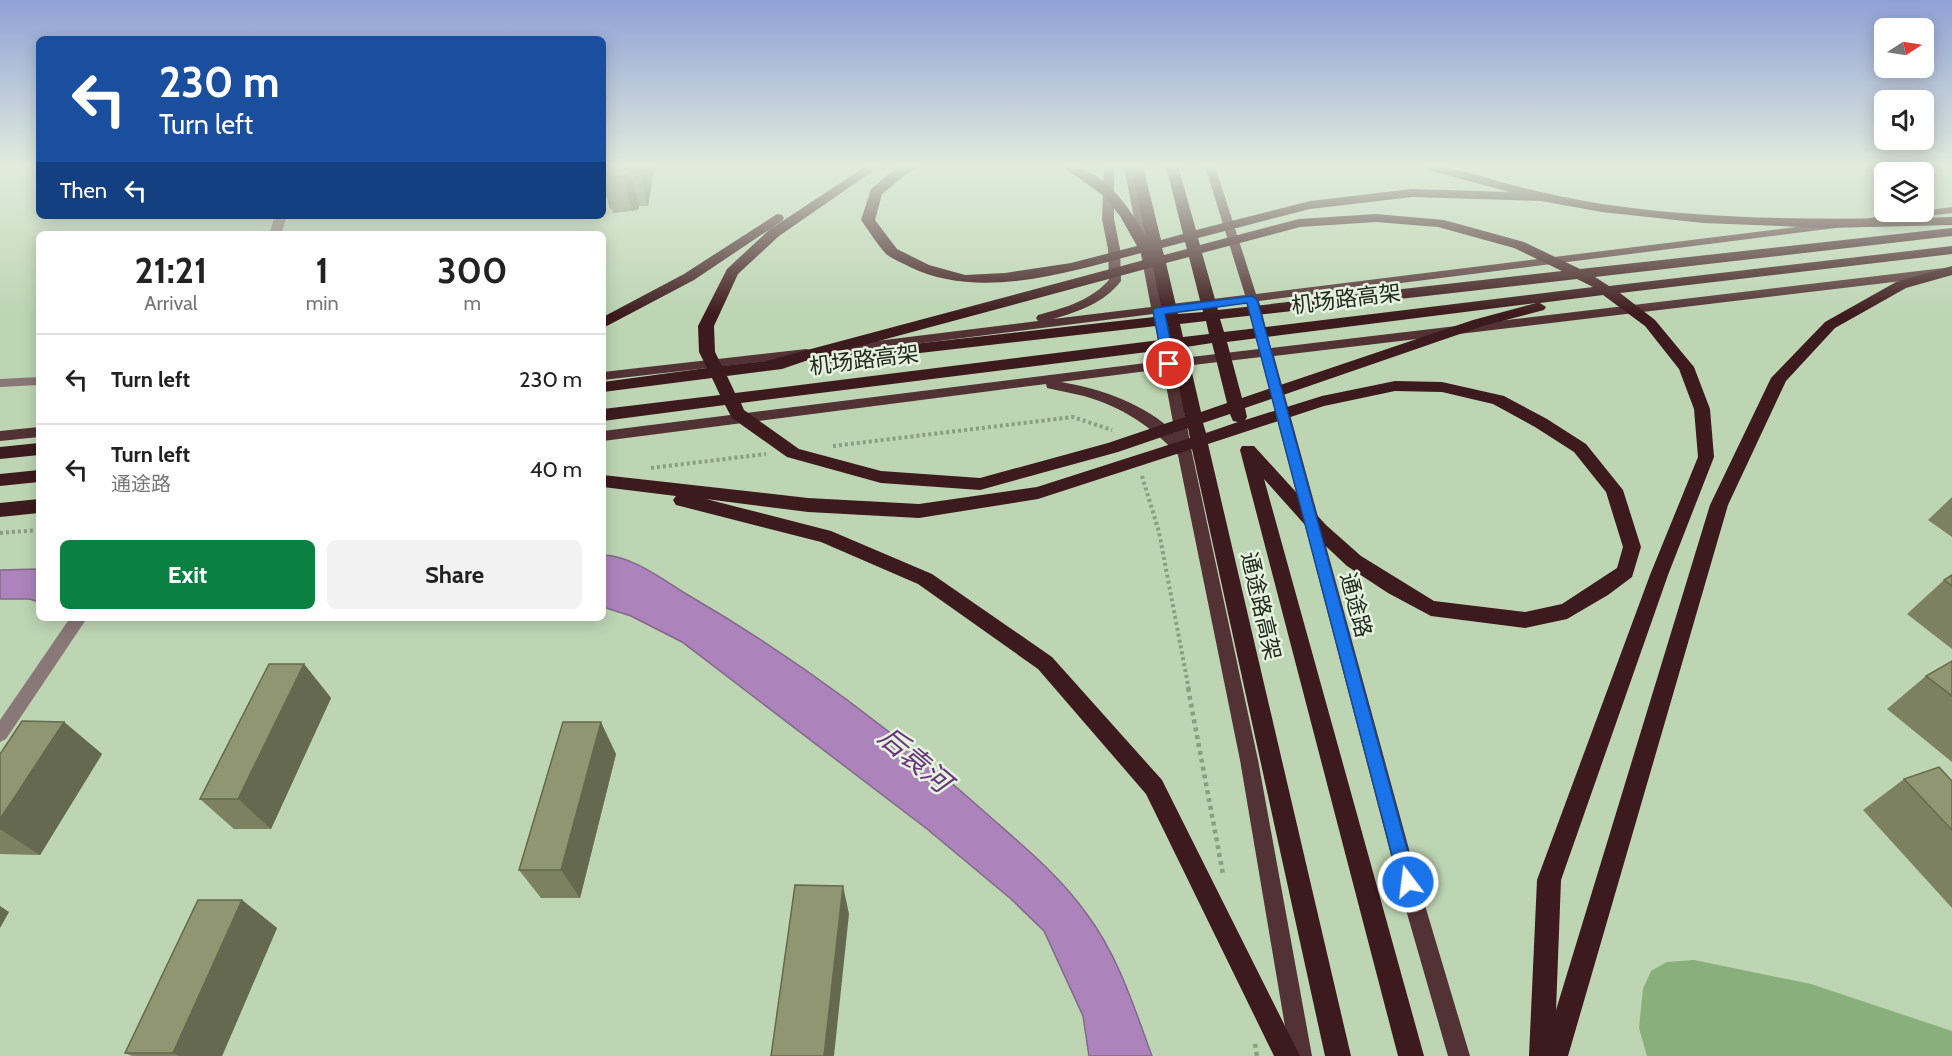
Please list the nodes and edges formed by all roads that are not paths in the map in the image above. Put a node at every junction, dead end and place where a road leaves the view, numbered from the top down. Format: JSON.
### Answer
{"nodes":[{"id":1,"x":781,"y":215,"type":"edge"},
{"id":2,"x":800,"y":215,"type":"edge"},
{"id":3,"x":869,"y":215,"type":"edge"},
{"id":4,"x":1108,"y":215,"type":"edge"},
{"id":5,"x":1129,"y":215,"type":"edge"},
{"id":6,"x":1139,"y":215,"type":"edge"},
{"id":7,"x":1148,"y":215,"type":"edge"},
{"id":8,"x":1185,"y":215,"type":"edge"},
{"id":9,"x":1226,"y":215,"type":"edge"},
{"id":10,"x":1274,"y":215,"type":"edge"},
{"id":11,"x":1669,"y":215,"type":"edge"},
{"id":12,"x":1910,"y":215,"type":"edge"},
{"id":13,"x":1952,"y":221,"type":"edge"},
{"id":14,"x":1952,"y":232,"type":"edge"},
{"id":15,"x":1952,"y":250,"type":"edge"},
{"id":16,"x":1952,"y":270,"type":"edge"},
{"id":17,"x":1165,"y":288,"type":"junction"},
{"id":18,"x":1571,"y":294,"type":"junction"},
{"id":19,"x":1252,"y":299,"type":"junction"},
{"id":20,"x":1159,"y":311,"type":"junction"},
{"id":21,"x":606,"y":320,"type":"edge"},
{"id":22,"x":1003,"y":330,"type":"junction"},
{"id":23,"x":1266,"y":354,"type":"junction"},
{"id":24,"x":1169,"y":364,"type":"junction"},
{"id":25,"x":770,"y":365,"type":"junction"},
{"id":26,"x":606,"y":376,"type":"edge"},
{"id":27,"x":36,"y":381,"type":"edge"},
{"id":28,"x":0,"y":383,"type":"edge"},
{"id":29,"x":1031,"y":383,"type":"junction"},
{"id":30,"x":606,"y":387,"type":"edge"},
{"id":31,"x":606,"y":415,"type":"edge"},
{"id":32,"x":36,"y":432,"type":"edge"},
{"id":33,"x":0,"y":435,"type":"edge"},
{"id":34,"x":606,"y":436,"type":"edge"},
{"id":35,"x":36,"y":449,"type":"edge"},
{"id":36,"x":1248,"y":450,"type":"junction"},
{"id":37,"x":0,"y":453,"type":"edge"},
{"id":38,"x":1185,"y":453,"type":"junction"},
{"id":39,"x":36,"y":476,"type":"edge"},
{"id":40,"x":0,"y":480,"type":"edge"},
{"id":41,"x":606,"y":481,"type":"edge"},
{"id":42,"x":606,"y":481,"type":"edge"},
{"id":43,"x":36,"y":500,"type":"edge"},
{"id":44,"x":0,"y":504,"type":"edge"},
{"id":45,"x":36,"y":506,"type":"edge"},
{"id":46,"x":0,"y":510,"type":"edge"},
{"id":47,"x":77,"y":621,"type":"edge"},
{"id":48,"x":0,"y":734,"type":"edge"},
{"id":49,"x":1287,"y":1056,"type":"edge"},
{"id":50,"x":1301,"y":1056,"type":"edge"},
{"id":51,"x":1338,"y":1056,"type":"edge"},
{"id":52,"x":1411,"y":1056,"type":"edge"},
{"id":53,"x":1459,"y":1056,"type":"edge"},
{"id":54,"x":1542,"y":1056,"type":"edge"},
{"id":55,"x":1555,"y":1056,"type":"edge"}],
"edges":[{"from":1,"to":21,"type":"highway"},
{"from":2,"to":18,"type":"highway"},
{"from":3,"to":10,"type":"highway"},
{"from":4,"to":22,"type":"main road"},
{"from":5,"to":17,"type":"highway"},
{"from":6,"to":20,"type":"main road"},
{"from":7,"to":17,"type":"highway","name":"通途路高架"},
{"from":8,"to":36,"type":"highway","name":"通途路高架"},
{"from":9,"to":19,"type":"main road","name":"通途路"},
{"from":11,"to":13,"type":"highway"},
{"from":12,"to":19,"type":"main road"},
{"from":14,"to":25,"type":"highway","name":"机场路高架"},
{"from":15,"to":18,"type":"highway","name":"机场路高架"},
{"from":16,"to":23,"type":"main road"},
{"from":16,"to":55,"type":"highway"},
{"from":17,"to":51,"type":"highway","name":"通途路高架"},
{"from":18,"to":31,"type":"highway","name":"机场路高架"},
{"from":19,"to":20,"type":"main road"},
{"from":19,"to":23,"type":"main road","name":"通途路"},
{"from":20,"to":22,"type":"main road"},
{"from":20,"to":24,"type":"main road"},
{"from":22,"to":26,"type":"main road"},
{"from":23,"to":24,"type":"main road"},
{"from":23,"to":53,"type":"main road","name":"通途路"},
{"from":24,"to":29,"type":"main road"},
{"from":24,"to":38,"type":"main road"},
{"from":25,"to":30,"type":"highway","name":"机场路高架"},
{"from":25,"to":54,"type":"highway"},
{"from":27,"to":28,"type":"street"},
{"from":29,"to":34,"type":"main road"},
{"from":29,"to":38,"type":"main road"},
{"from":32,"to":33,"type":"main road"},
{"from":35,"to":37,"type":"highway"},
{"from":36,"to":41,"type":"highway"},
{"from":36,"to":52,"type":"highway","name":"通途路高架"},
{"from":38,"to":50,"type":"main road"},
{"from":39,"to":40,"type":"highway"},
{"from":42,"to":49,"type":"highway"},
{"from":43,"to":44,"type":"main road"},
{"from":45,"to":46,"type":"highway"},
{"from":47,"to":48,"type":"street"}]}
